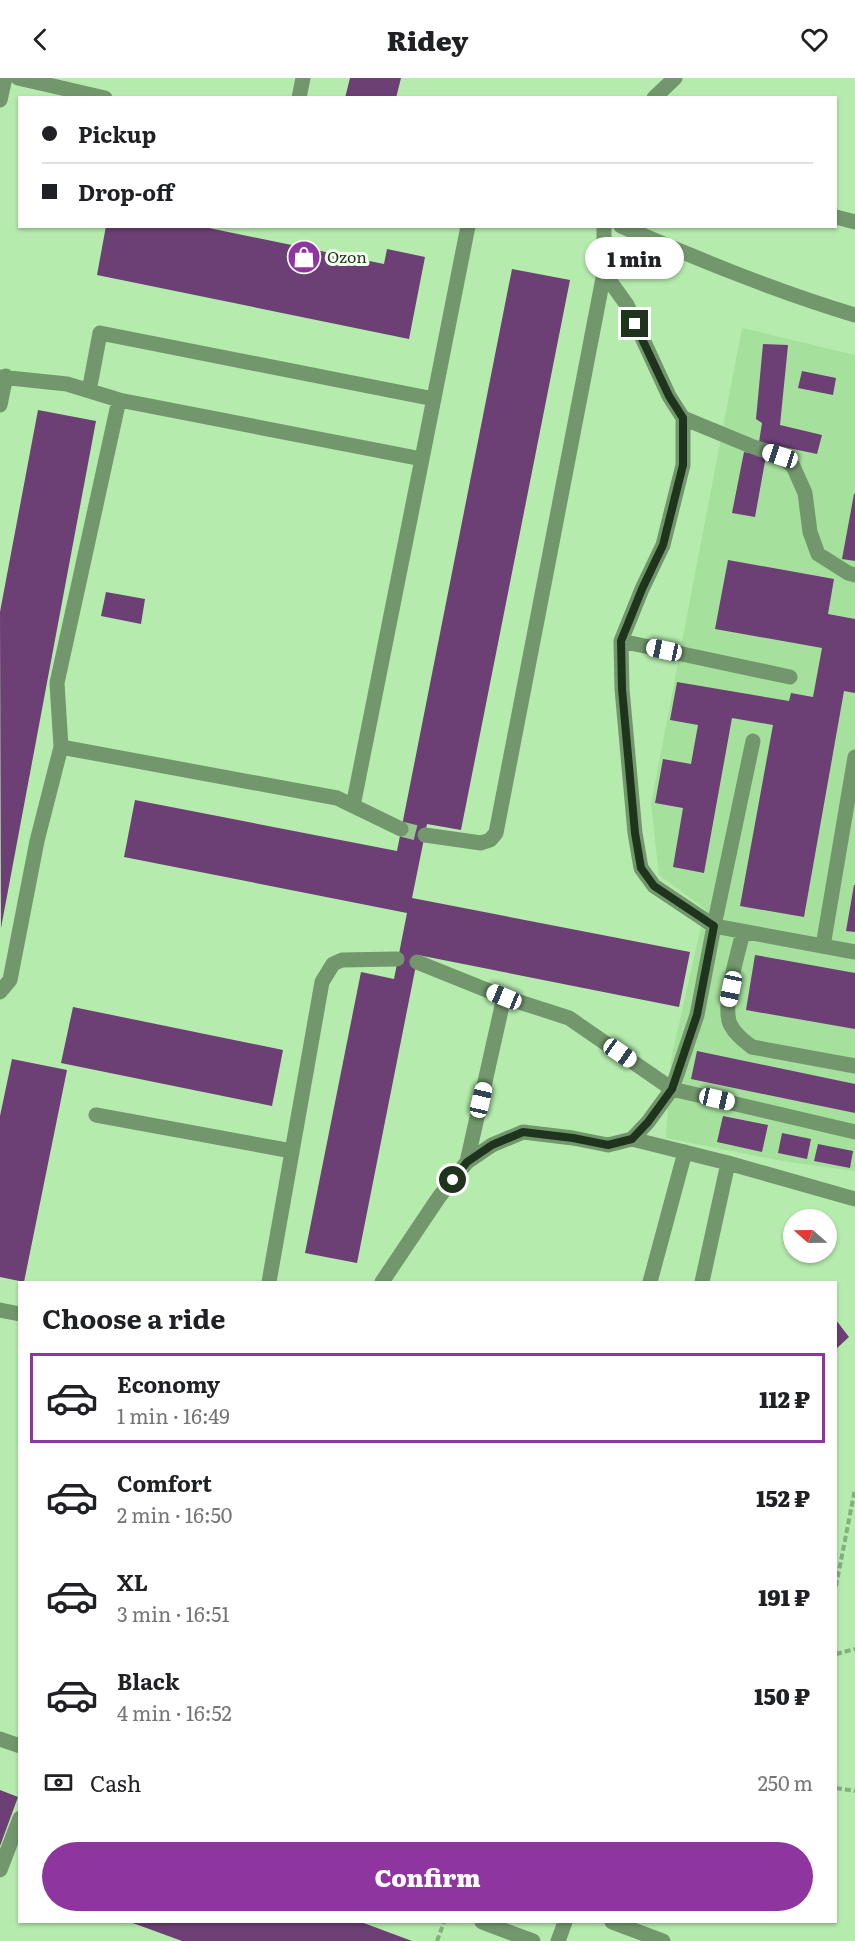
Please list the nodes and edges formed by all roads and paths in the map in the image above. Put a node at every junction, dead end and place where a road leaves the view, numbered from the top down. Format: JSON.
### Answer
{"nodes":[{"id":1,"x":5,"y":78,"type":"edge"},
{"id":2,"x":18,"y":78,"type":"edge"},
{"id":3,"x":303,"y":78,"type":"edge"},
{"id":4,"x":675,"y":78,"type":"edge"},
{"id":5,"x":96,"y":96,"type":"edge"},
{"id":6,"x":299,"y":96,"type":"edge"},
{"id":7,"x":656,"y":96,"type":"edge"},
{"id":8,"x":0,"y":100,"type":"edge"},
{"id":9,"x":837,"y":218,"type":"edge"},
{"id":10,"x":855,"y":222,"type":"edge"},
{"id":11,"x":468,"y":228,"type":"edge"},
{"id":12,"x":604,"y":228,"type":"edge"},
{"id":13,"x":626,"y":228,"type":"edge"},
{"id":14,"x":604,"y":273,"type":"junction"},
{"id":15,"x":855,"y":315,"type":"edge"},
{"id":16,"x":3,"y":376,"type":"edge"},
{"id":17,"x":89,"y":391,"type":"junction"},
{"id":18,"x":434,"y":399,"type":"junction"},
{"id":19,"x":120,"y":400,"type":"junction"},
{"id":20,"x":0,"y":405,"type":"edge"},
{"id":21,"x":683,"y":418,"type":"junction"},
{"id":22,"x":422,"y":459,"type":"junction"},
{"id":23,"x":855,"y":575,"type":"edge"},
{"id":24,"x":621,"y":641,"type":"junction"},
{"id":25,"x":790,"y":677,"type":"dead end"},
{"id":26,"x":753,"y":741,"type":"dead end"},
{"id":27,"x":61,"y":747,"type":"junction"},
{"id":28,"x":855,"y":757,"type":"edge"},
{"id":29,"x":353,"y":806,"type":"junction"},
{"id":30,"x":402,"y":829,"type":"tunnel mouth"},
{"id":31,"x":424,"y":835,"type":"tunnel mouth"},
{"id":32,"x":714,"y":926,"type":"junction"},
{"id":33,"x":743,"y":932,"type":"junction"},
{"id":34,"x":823,"y":946,"type":"junction"},
{"id":35,"x":855,"y":952,"type":"edge"},
{"id":36,"x":397,"y":958,"type":"dead end"},
{"id":37,"x":417,"y":962,"type":"dead end"},
{"id":38,"x":0,"y":992,"type":"edge"},
{"id":39,"x":504,"y":997,"type":"junction"},
{"id":40,"x":855,"y":1066,"type":"edge"},
{"id":41,"x":672,"y":1089,"type":"junction"},
{"id":42,"x":96,"y":1115,"type":"dead end"},
{"id":43,"x":855,"y":1132,"type":"edge"},
{"id":44,"x":632,"y":1139,"type":"junction"},
{"id":45,"x":292,"y":1151,"type":"junction"},
{"id":46,"x":685,"y":1152,"type":"junction"},
{"id":47,"x":467,"y":1162,"type":"junction"},
{"id":48,"x":728,"y":1163,"type":"junction"},
{"id":49,"x":855,"y":1199,"type":"edge"},
{"id":50,"x":269,"y":1281,"type":"edge"},
{"id":51,"x":383,"y":1281,"type":"edge"},
{"id":52,"x":650,"y":1281,"type":"edge"},
{"id":53,"x":702,"y":1281,"type":"edge"},
{"id":54,"x":0,"y":1310,"type":"edge"},
{"id":55,"x":18,"y":1314,"type":"edge"},
{"id":56,"x":855,"y":1489,"type":"edge"},
{"id":57,"x":837,"y":1582,"type":"edge"},
{"id":58,"x":855,"y":1649,"type":"edge"},
{"id":59,"x":837,"y":1654,"type":"edge"},
{"id":60,"x":0,"y":1739,"type":"edge"},
{"id":61,"x":18,"y":1745,"type":"edge"},
{"id":62,"x":837,"y":1788,"type":"edge"},
{"id":63,"x":855,"y":1791,"type":"edge"},
{"id":64,"x":18,"y":1823,"type":"edge"},
{"id":65,"x":0,"y":1870,"type":"edge"},
{"id":66,"x":444,"y":1923,"type":"edge"},
{"id":67,"x":485,"y":1923,"type":"edge"},
{"id":68,"x":565,"y":1923,"type":"edge"},
{"id":69,"x":615,"y":1923,"type":"edge"},
{"id":70,"x":437,"y":1941,"type":"edge"},
{"id":71,"x":533,"y":1941,"type":"edge"},
{"id":72,"x":558,"y":1941,"type":"edge"},
{"id":73,"x":663,"y":1941,"type":"edge"}],
"edges":[{"from":1,"to":8,"type":"street"},
{"from":2,"to":5,"type":"street"},
{"from":3,"to":6,"type":"street"},
{"from":4,"to":7,"type":"street"},
{"from":9,"to":10,"type":"street"},
{"from":11,"to":18,"type":"street"},
{"from":12,"to":14,"type":"street"},
{"from":13,"to":15,"type":"street"},
{"from":14,"to":21,"type":"street"},
{"from":14,"to":31,"type":"street"},
{"from":16,"to":17,"type":"street"},
{"from":16,"to":20,"type":"street"},
{"from":17,"to":18,"type":"street"},
{"from":17,"to":19,"type":"street"},
{"from":18,"to":22,"type":"street"},
{"from":19,"to":22,"type":"street"},
{"from":19,"to":27,"type":"street"},
{"from":21,"to":23,"type":"street"},
{"from":21,"to":24,"type":"street"},
{"from":22,"to":29,"type":"street"},
{"from":24,"to":25,"type":"street"},
{"from":24,"to":32,"type":"street"},
{"from":26,"to":32,"type":"street"},
{"from":27,"to":29,"type":"street"},
{"from":27,"to":38,"type":"street"},
{"from":28,"to":34,"type":"street"},
{"from":29,"to":30,"type":"street"},
{"from":32,"to":33,"type":"street"},
{"from":32,"to":41,"type":"street"},
{"from":33,"to":34,"type":"street"},
{"from":33,"to":40,"type":"street"},
{"from":34,"to":35,"type":"street"},
{"from":36,"to":45,"type":"street"},
{"from":37,"to":39,"type":"street"},
{"from":39,"to":41,"type":"street"},
{"from":39,"to":47,"type":"street"},
{"from":41,"to":43,"type":"street"},
{"from":41,"to":44,"type":"street"},
{"from":42,"to":45,"type":"street"},
{"from":44,"to":46,"type":"street"},
{"from":44,"to":47,"type":"street"},
{"from":45,"to":50,"type":"street"},
{"from":46,"to":48,"type":"street"},
{"from":46,"to":52,"type":"street"},
{"from":47,"to":51,"type":"street"},
{"from":48,"to":49,"type":"street"},
{"from":48,"to":53,"type":"street"},
{"from":54,"to":55,"type":"street"},
{"from":56,"to":57,"type":"path"},
{"from":58,"to":59,"type":"path"},
{"from":60,"to":61,"type":"street"},
{"from":62,"to":63,"type":"path"},
{"from":64,"to":65,"type":"street"},
{"from":66,"to":70,"type":"path"},
{"from":67,"to":71,"type":"street"},
{"from":68,"to":72,"type":"street"},
{"from":69,"to":73,"type":"street"}]}
